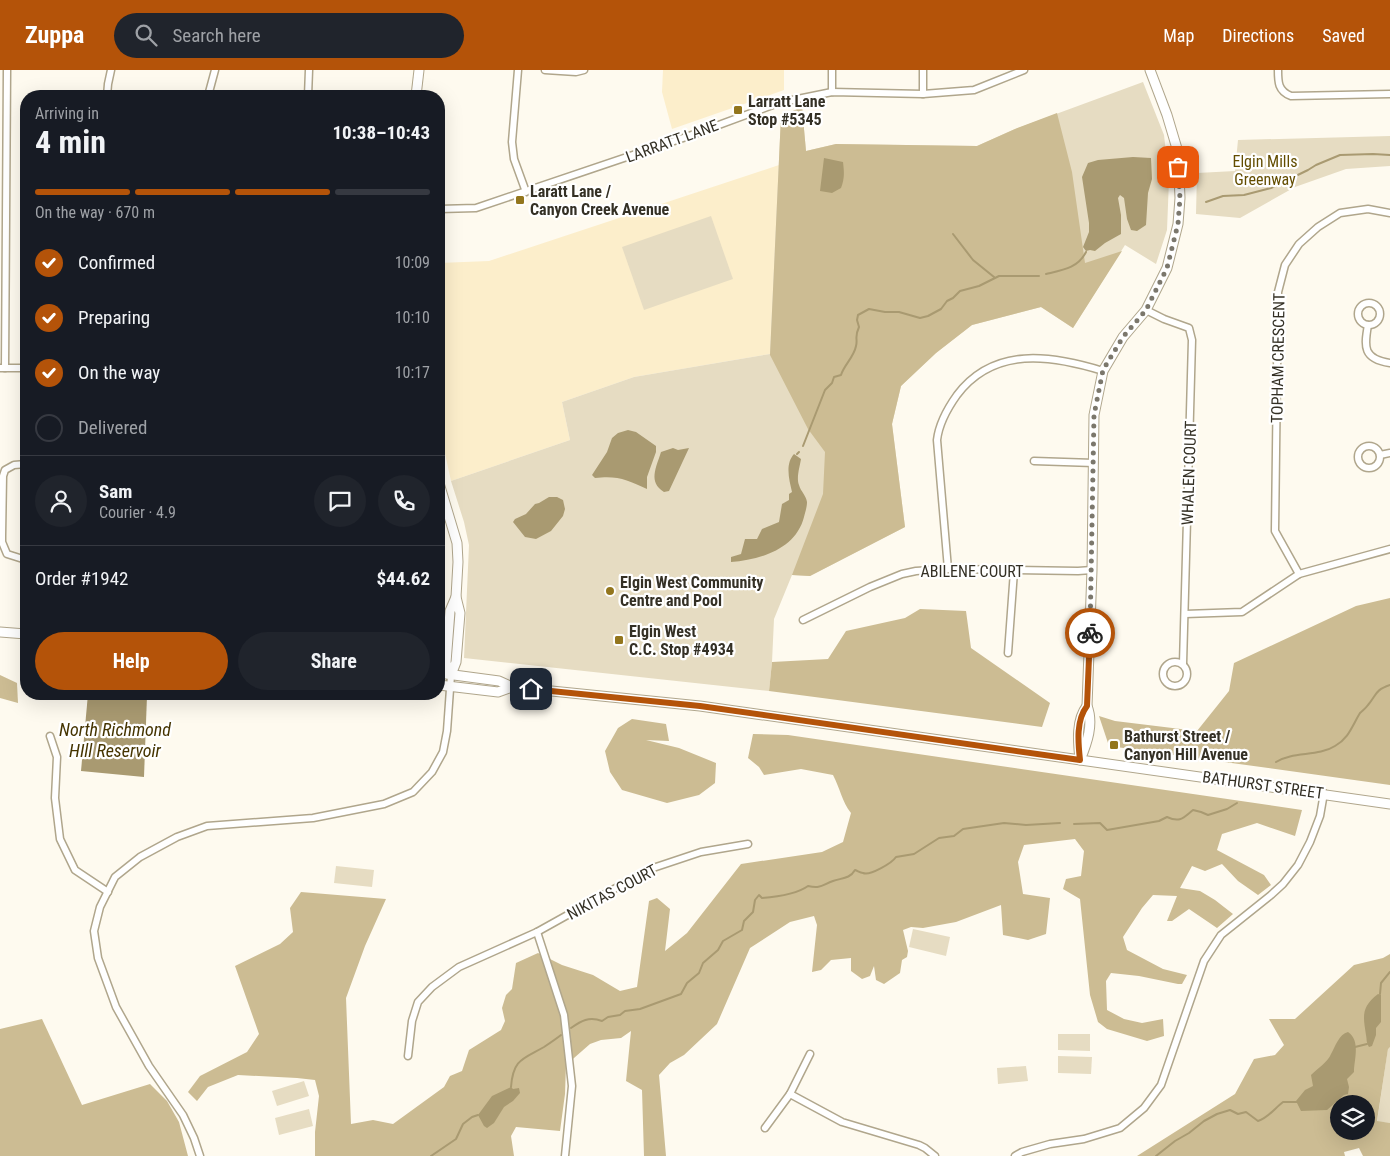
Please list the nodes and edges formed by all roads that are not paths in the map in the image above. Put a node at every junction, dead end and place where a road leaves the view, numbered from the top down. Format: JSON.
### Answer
{"nodes":[{"id":1,"x":7,"y":70,"type":"edge"},
{"id":2,"x":111,"y":70,"type":"edge"},
{"id":3,"x":215,"y":70,"type":"edge"},
{"id":4,"x":309,"y":70,"type":"edge"},
{"id":5,"x":419,"y":70,"type":"edge"},
{"id":6,"x":518,"y":70,"type":"edge"},
{"id":7,"x":545,"y":70,"type":"edge"},
{"id":8,"x":584,"y":70,"type":"edge"},
{"id":9,"x":832,"y":70,"type":"edge"},
{"id":10,"x":923,"y":70,"type":"edge"},
{"id":11,"x":1024,"y":70,"type":"edge"},
{"id":12,"x":1150,"y":70,"type":"edge"},
{"id":13,"x":1278,"y":70,"type":"edge"},
{"id":14,"x":108,"y":90,"type":"edge"},
{"id":15,"x":210,"y":90,"type":"edge"},
{"id":16,"x":308,"y":90,"type":"edge"},
{"id":17,"x":417,"y":90,"type":"edge"},
{"id":18,"x":832,"y":92,"type":"junction"},
{"id":19,"x":923,"y":94,"type":"junction"},
{"id":20,"x":1390,"y":94,"type":"edge"},
{"id":21,"x":526,"y":192,"type":"junction"},
{"id":22,"x":445,"y":209,"type":"edge"},
{"id":23,"x":1390,"y":213,"type":"edge"},
{"id":24,"x":1146,"y":310,"type":"junction"},
{"id":25,"x":1368,"y":325,"type":"dead end"},
{"id":26,"x":1390,"y":363,"type":"edge"},
{"id":27,"x":2,"y":368,"type":"edge"},
{"id":28,"x":20,"y":368,"type":"edge"},
{"id":29,"x":1103,"y":370,"type":"junction"},
{"id":30,"x":1390,"y":453,"type":"edge"},
{"id":31,"x":1380,"y":455,"type":"dead end"},
{"id":32,"x":1034,"y":461,"type":"dead end"},
{"id":33,"x":1094,"y":463,"type":"junction"},
{"id":34,"x":20,"y":465,"type":"edge"},
{"id":35,"x":445,"y":502,"type":"edge"},
{"id":36,"x":1390,"y":549,"type":"edge"},
{"id":37,"x":20,"y":558,"type":"edge"},
{"id":38,"x":948,"y":569,"type":"junction"},
{"id":39,"x":1092,"y":570,"type":"junction"},
{"id":40,"x":1014,"y":571,"type":"junction"},
{"id":41,"x":1299,"y":574,"type":"junction"},
{"id":42,"x":1185,"y":614,"type":"junction"},
{"id":43,"x":803,"y":620,"type":"dead end"},
{"id":44,"x":0,"y":632,"type":"edge"},
{"id":45,"x":20,"y":634,"type":"edge"},
{"id":46,"x":1008,"y":653,"type":"dead end"},
{"id":47,"x":1183,"y":664,"type":"dead end"},
{"id":48,"x":445,"y":674,"type":"edge"},
{"id":49,"x":451,"y":675,"type":"junction"},
{"id":50,"x":445,"y":686,"type":"edge"},
{"id":51,"x":450,"y":686,"type":"junction"},
{"id":52,"x":512,"y":687,"type":"junction"},
{"id":53,"x":50,"y":736,"type":"dead end"},
{"id":54,"x":1080,"y":760,"type":"junction"},
{"id":55,"x":1324,"y":793,"type":"junction"},
{"id":56,"x":1390,"y":804,"type":"edge"},
{"id":57,"x":748,"y":844,"type":"dead end"},
{"id":58,"x":108,"y":892,"type":"junction"},
{"id":59,"x":536,"y":932,"type":"junction"},
{"id":60,"x":810,"y":1054,"type":"dead end"},
{"id":61,"x":408,"y":1056,"type":"dead end"},
{"id":62,"x":790,"y":1094,"type":"junction"},
{"id":63,"x":765,"y":1128,"type":"dead end"},
{"id":64,"x":200,"y":1156,"type":"edge"},
{"id":65,"x":565,"y":1156,"type":"edge"},
{"id":66,"x":935,"y":1156,"type":"edge"},
{"id":67,"x":1015,"y":1156,"type":"edge"}],
"edges":[{"from":1,"to":27,"type":"street"},
{"from":2,"to":14,"type":"street"},
{"from":3,"to":15,"type":"street"},
{"from":4,"to":16,"type":"street"},
{"from":5,"to":17,"type":"main road"},
{"from":6,"to":21,"type":"street"},
{"from":7,"to":8,"type":"street"},
{"from":9,"to":18,"type":"street"},
{"from":10,"to":19,"type":"street"},
{"from":11,"to":19,"type":"street","name":"LARRATT LANE"},
{"from":12,"to":24,"type":"main road"},
{"from":13,"to":20,"type":"street"},
{"from":18,"to":19,"type":"street","name":"LARRATT LANE"},
{"from":18,"to":21,"type":"street","name":"LARRATT LANE"},
{"from":21,"to":22,"type":"street","name":"LARRATT LANE"},
{"from":23,"to":41,"type":"street","name":"TOPHAM CRESCENT"},
{"from":24,"to":29,"type":"main road"},
{"from":24,"to":42,"type":"street","name":"WHALEN COURT"},
{"from":25,"to":26,"type":"street"},
{"from":27,"to":28,"type":"street"},
{"from":29,"to":33,"type":"main road"},
{"from":29,"to":38,"type":"street"},
{"from":30,"to":31,"type":"street"},
{"from":32,"to":33,"type":"street"},
{"from":33,"to":39,"type":"main road"},
{"from":34,"to":37,"type":"street"},
{"from":35,"to":49,"type":"main road"},
{"from":36,"to":41,"type":"street"},
{"from":38,"to":40,"type":"street","name":"ABILENE COURT"},
{"from":38,"to":43,"type":"street","name":"ABILENE COURT"},
{"from":39,"to":40,"type":"street","name":"ABILENE COURT"},
{"from":39,"to":54,"type":"main road"},
{"from":40,"to":46,"type":"street"},
{"from":41,"to":42,"type":"street"},
{"from":42,"to":47,"type":"street","name":"WHALEN COURT"},
{"from":44,"to":45,"type":"main road"},
{"from":48,"to":49,"type":"main road","name":"BATHURST STREET"},
{"from":49,"to":51,"type":"street"},
{"from":49,"to":52,"type":"main road","name":"BATHURST STREET"},
{"from":50,"to":51,"type":"main road","name":"BATHURST STREET"},
{"from":51,"to":52,"type":"main road","name":"BATHURST STREET"},
{"from":51,"to":58,"type":"street"},
{"from":52,"to":54,"type":"main road","name":"BATHURST STREET"},
{"from":53,"to":58,"type":"street"},
{"from":54,"to":55,"type":"main road","name":"BATHURST STREET"},
{"from":55,"to":56,"type":"main road","name":"BATHURST STREET"},
{"from":55,"to":67,"type":"street"},
{"from":57,"to":59,"type":"street","name":"NIKITAS COURT"},
{"from":58,"to":64,"type":"street"},
{"from":59,"to":61,"type":"street","name":"NIKITAS COURT"},
{"from":59,"to":65,"type":"street"},
{"from":60,"to":62,"type":"street"},
{"from":62,"to":63,"type":"street"},
{"from":62,"to":66,"type":"street"}]}
